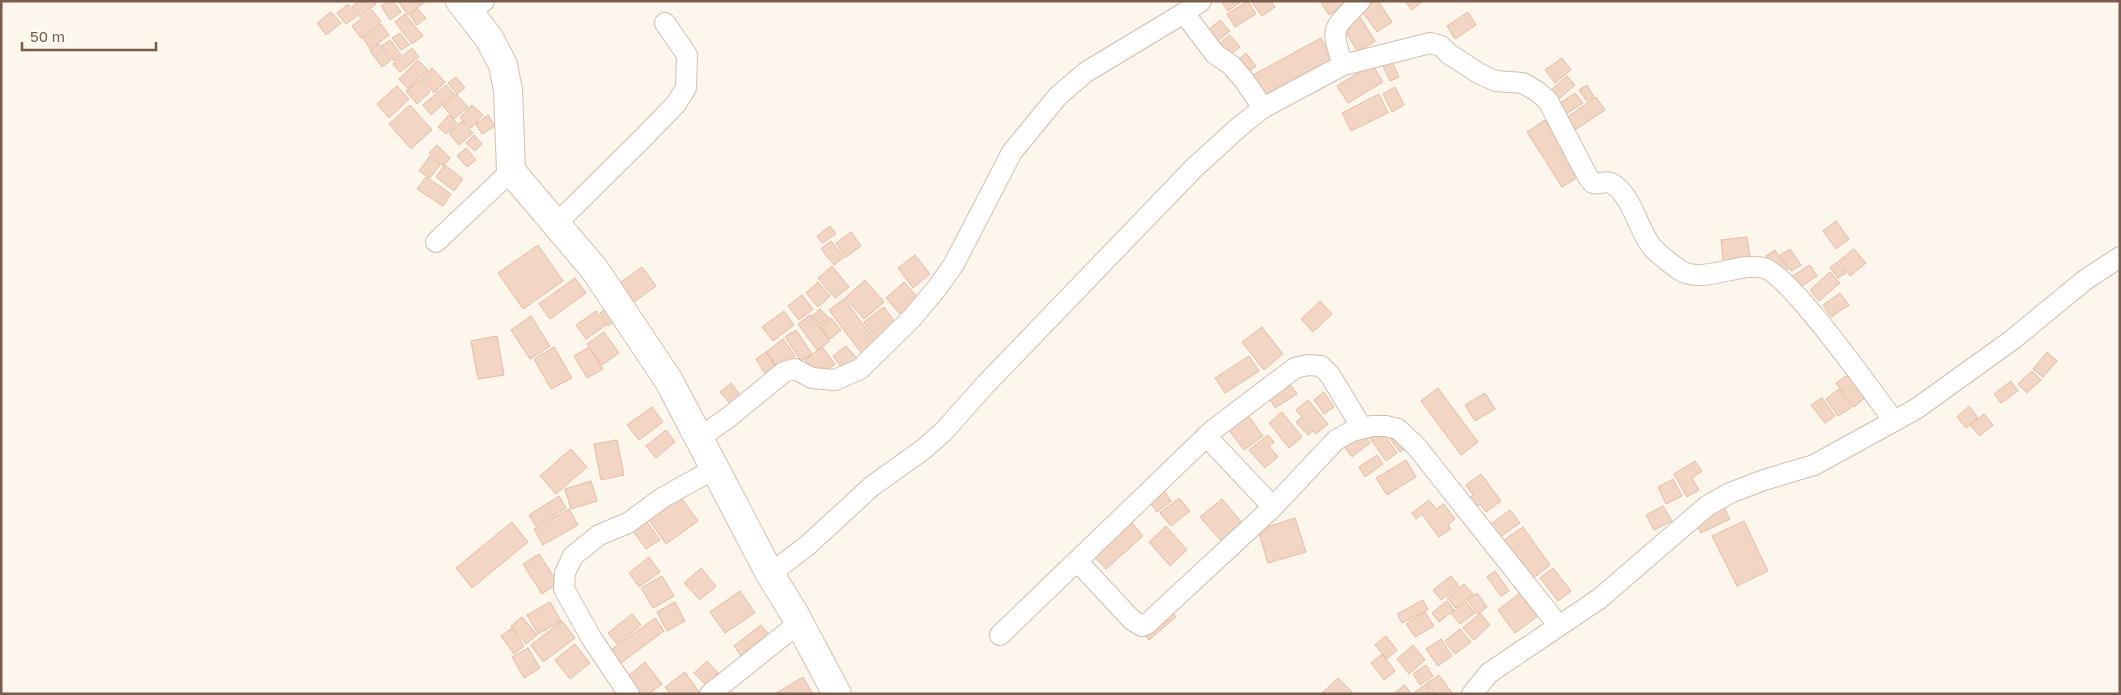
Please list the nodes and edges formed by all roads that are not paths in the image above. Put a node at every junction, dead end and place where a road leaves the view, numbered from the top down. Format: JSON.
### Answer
{"nodes":[{"id":1,"x":1201,"y":1,"type":"edge"},
{"id":2,"x":1360,"y":1,"type":"edge"},
{"id":3,"x":471,"y":5,"type":"edge"},
{"id":4,"x":1184,"y":13,"type":"junction"},
{"id":5,"x":664,"y":23,"type":"dead end"},
{"id":6,"x":1343,"y":65,"type":"junction"},
{"id":7,"x":1263,"y":108,"type":"junction"},
{"id":8,"x":511,"y":171,"type":"junction"},
{"id":9,"x":556,"y":224,"type":"junction"},
{"id":10,"x":436,"y":242,"type":"dead end"},
{"id":11,"x":2120,"y":257,"type":"edge"},
{"id":12,"x":1894,"y":421,"type":"junction"},
{"id":13,"x":1362,"y":428,"type":"junction"},
{"id":14,"x":1206,"y":436,"type":"junction"},
{"id":15,"x":698,"y":439,"type":"junction"},
{"id":16,"x":714,"y":469,"type":"junction"},
{"id":17,"x":1273,"y":507,"type":"junction"},
{"id":18,"x":1077,"y":561,"type":"junction"},
{"id":19,"x":770,"y":574,"type":"junction"},
{"id":20,"x":799,"y":623,"type":"junction"},
{"id":21,"x":1559,"y":626,"type":"junction"},
{"id":22,"x":1000,"y":635,"type":"dead end"},
{"id":23,"x":629,"y":694,"type":"edge"},
{"id":24,"x":710,"y":694,"type":"edge"},
{"id":25,"x":837,"y":694,"type":"edge"},
{"id":26,"x":1472,"y":694,"type":"edge"}],
"edges":[{"from":1,"to":4,"type":"street"},
{"from":2,"to":6,"type":"street"},
{"from":3,"to":8,"type":"street"},
{"from":4,"to":7,"type":"street"},
{"from":4,"to":15,"type":"street"},
{"from":5,"to":9,"type":"street"},
{"from":6,"to":7,"type":"street"},
{"from":6,"to":12,"type":"street"},
{"from":7,"to":19,"type":"street"},
{"from":8,"to":9,"type":"street"},
{"from":8,"to":10,"type":"street"},
{"from":9,"to":15,"type":"street"},
{"from":11,"to":12,"type":"street"},
{"from":12,"to":21,"type":"street"},
{"from":13,"to":14,"type":"street"},
{"from":13,"to":17,"type":"street"},
{"from":13,"to":21,"type":"street"},
{"from":14,"to":17,"type":"street"},
{"from":14,"to":18,"type":"street"},
{"from":15,"to":16,"type":"street"},
{"from":16,"to":19,"type":"street"},
{"from":16,"to":23,"type":"street"},
{"from":17,"to":18,"type":"street"},
{"from":18,"to":22,"type":"street"},
{"from":19,"to":20,"type":"street"},
{"from":20,"to":24,"type":"street"},
{"from":20,"to":25,"type":"street"},
{"from":21,"to":26,"type":"street"}]}
